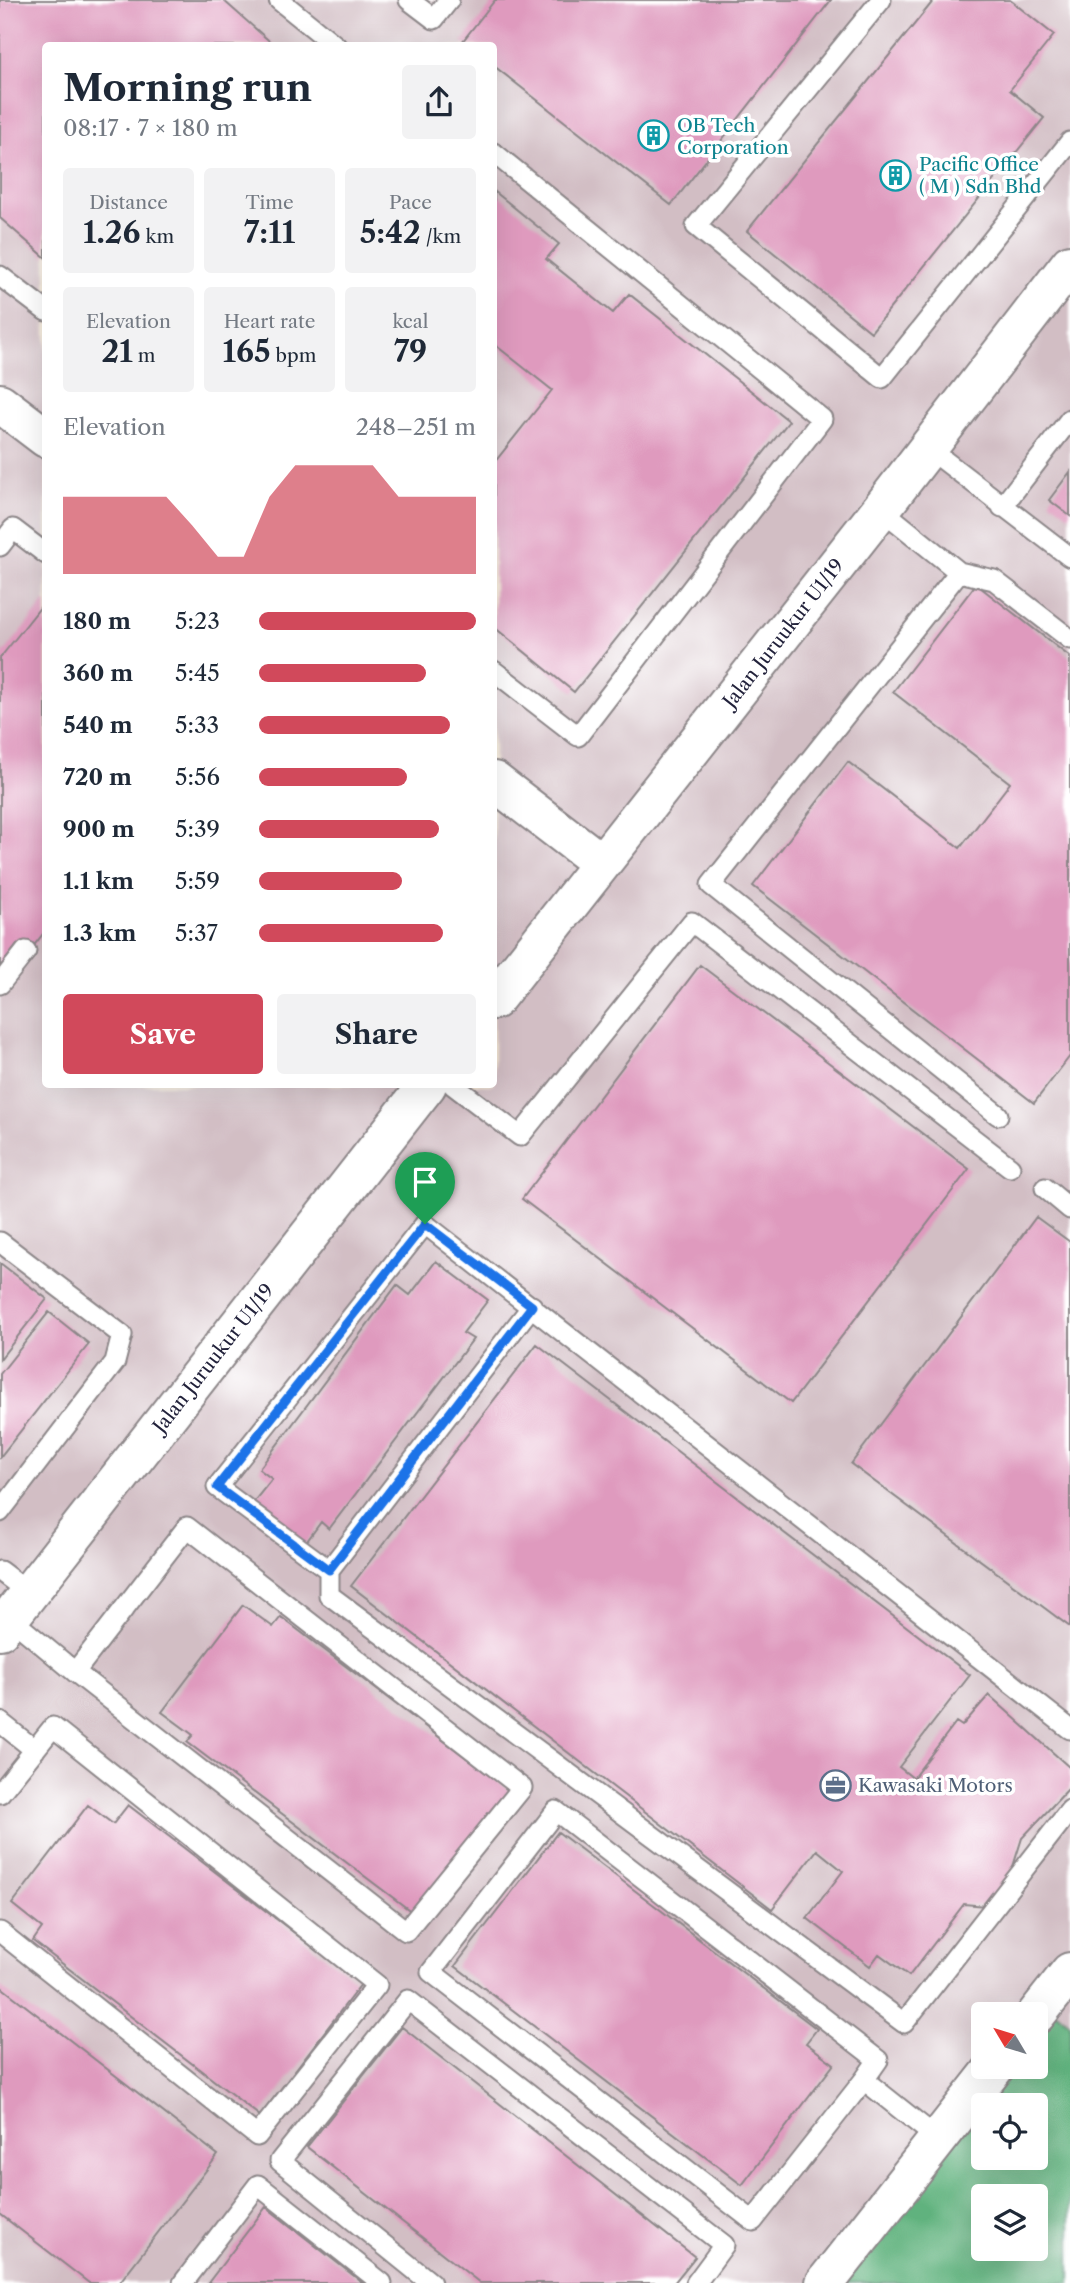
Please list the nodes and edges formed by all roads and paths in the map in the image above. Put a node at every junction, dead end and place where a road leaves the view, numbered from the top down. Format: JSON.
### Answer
{"nodes":[{"id":1,"x":279,"y":0,"type":"edge"},
{"id":2,"x":409,"y":0,"type":"edge"},
{"id":3,"x":449,"y":0,"type":"edge"},
{"id":4,"x":881,"y":0,"type":"edge"},
{"id":5,"x":331,"y":42,"type":"edge"},
{"id":6,"x":1070,"y":142,"type":"edge"},
{"id":7,"x":497,"y":155,"type":"edge"},
{"id":8,"x":1070,"y":264,"type":"edge"},
{"id":9,"x":0,"y":276,"type":"edge"},
{"id":10,"x":42,"y":308,"type":"edge"},
{"id":11,"x":0,"y":403,"type":"edge"},
{"id":12,"x":1070,"y":419,"type":"edge"},
{"id":13,"x":42,"y":435,"type":"edge"},
{"id":14,"x":928,"y":448,"type":"junction"},
{"id":15,"x":1002,"y":506,"type":"junction"},
{"id":16,"x":881,"y":509,"type":"junction"},
{"id":17,"x":0,"y":546,"type":"edge"},
{"id":18,"x":42,"y":551,"type":"edge"},
{"id":19,"x":1070,"y":557,"type":"edge"},
{"id":20,"x":959,"y":572,"type":"junction"},
{"id":21,"x":1070,"y":639,"type":"edge"},
{"id":22,"x":497,"y":673,"type":"edge"},
{"id":23,"x":497,"y":783,"type":"edge"},
{"id":24,"x":601,"y":863,"type":"junction"},
{"id":25,"x":26,"y":951,"type":"dead end"},
{"id":26,"x":0,"y":985,"type":"edge"},
{"id":27,"x":497,"y":996,"type":"edge"},
{"id":28,"x":425,"y":1088,"type":"edge"},
{"id":29,"x":457,"y":1088,"type":"edge"},
{"id":30,"x":998,"y":1115,"type":"dead end"},
{"id":31,"x":1010,"y":1167,"type":"dead end"},
{"id":32,"x":1045,"y":1188,"type":"dead end"},
{"id":33,"x":1070,"y":1209,"type":"edge"},
{"id":34,"x":0,"y":1242,"type":"edge"},
{"id":35,"x":532,"y":1306,"type":"junction"},
{"id":36,"x":0,"y":1512,"type":"edge"},
{"id":37,"x":329,"y":1570,"type":"junction"},
{"id":38,"x":10,"y":1603,"type":"edge"},
{"id":39,"x":75,"y":1672,"type":"junction"},
{"id":40,"x":0,"y":1722,"type":"edge"},
{"id":41,"x":1070,"y":1729,"type":"edge"},
{"id":42,"x":34,"y":1750,"type":"junction"},
{"id":43,"x":0,"y":1793,"type":"edge"},
{"id":44,"x":1070,"y":1810,"type":"edge"},
{"id":45,"x":0,"y":1932,"type":"edge"},
{"id":46,"x":1070,"y":1972,"type":"edge"},
{"id":47,"x":1046,"y":2002,"type":"edge"},
{"id":48,"x":986,"y":2079,"type":"edge"},
{"id":49,"x":864,"y":2080,"type":"junction"},
{"id":50,"x":938,"y":2139,"type":"junction"},
{"id":51,"x":183,"y":2283,"type":"edge"},
{"id":52,"x":382,"y":2283,"type":"edge"},
{"id":53,"x":431,"y":2283,"type":"edge"},
{"id":54,"x":696,"y":2283,"type":"edge"},
{"id":55,"x":825,"y":2283,"type":"edge"}],
"edges":[{"from":1,"to":5,"type":"lane"},
{"from":2,"to":3,"type":"lane"},
{"from":4,"to":6,"type":"lane"},
{"from":7,"to":22,"type":"lane"},
{"from":8,"to":14,"type":"street","name":"Jalan Juruukur U1/19"},
{"from":9,"to":10,"type":"lane"},
{"from":11,"to":13,"type":"street"},
{"from":12,"to":15,"type":"lane"},
{"from":14,"to":15,"type":"lane"},
{"from":14,"to":16,"type":"street","name":"Jalan Juruukur U1/19"},
{"from":15,"to":19,"type":"lane"},
{"from":16,"to":20,"type":"lane"},
{"from":16,"to":24,"type":"street","name":"Jalan Juruukur U1/19"},
{"from":17,"to":18,"type":"lane"},
{"from":20,"to":21,"type":"lane"},
{"from":20,"to":30,"type":"lane"},
{"from":23,"to":24,"type":"street"},
{"from":24,"to":27,"type":"street","name":"Jalan Juruukur U1/19"},
{"from":25,"to":26,"type":"lane"},
{"from":28,"to":38,"type":"street","name":"Jalan Juruukur U1/19"},
{"from":29,"to":31,"type":"lane"},
{"from":32,"to":33,"type":"lane"},
{"from":34,"to":36,"type":"lane"},
{"from":35,"to":37,"type":"lane"},
{"from":35,"to":37,"type":"lane"},
{"from":35,"to":41,"type":"lane"},
{"from":37,"to":44,"type":"lane"},
{"from":38,"to":39,"type":"lane"},
{"from":39,"to":39,"type":"lane"},
{"from":40,"to":42,"type":"lane"},
{"from":42,"to":43,"type":"lane"},
{"from":42,"to":45,"type":"lane"},
{"from":46,"to":47,"type":"street"},
{"from":48,"to":50,"type":"street"},
{"from":49,"to":49,"type":"lane"},
{"from":49,"to":50,"type":"lane"},
{"from":50,"to":55,"type":"street"},
{"from":51,"to":52,"type":"lane"},
{"from":53,"to":54,"type":"lane"}]}
